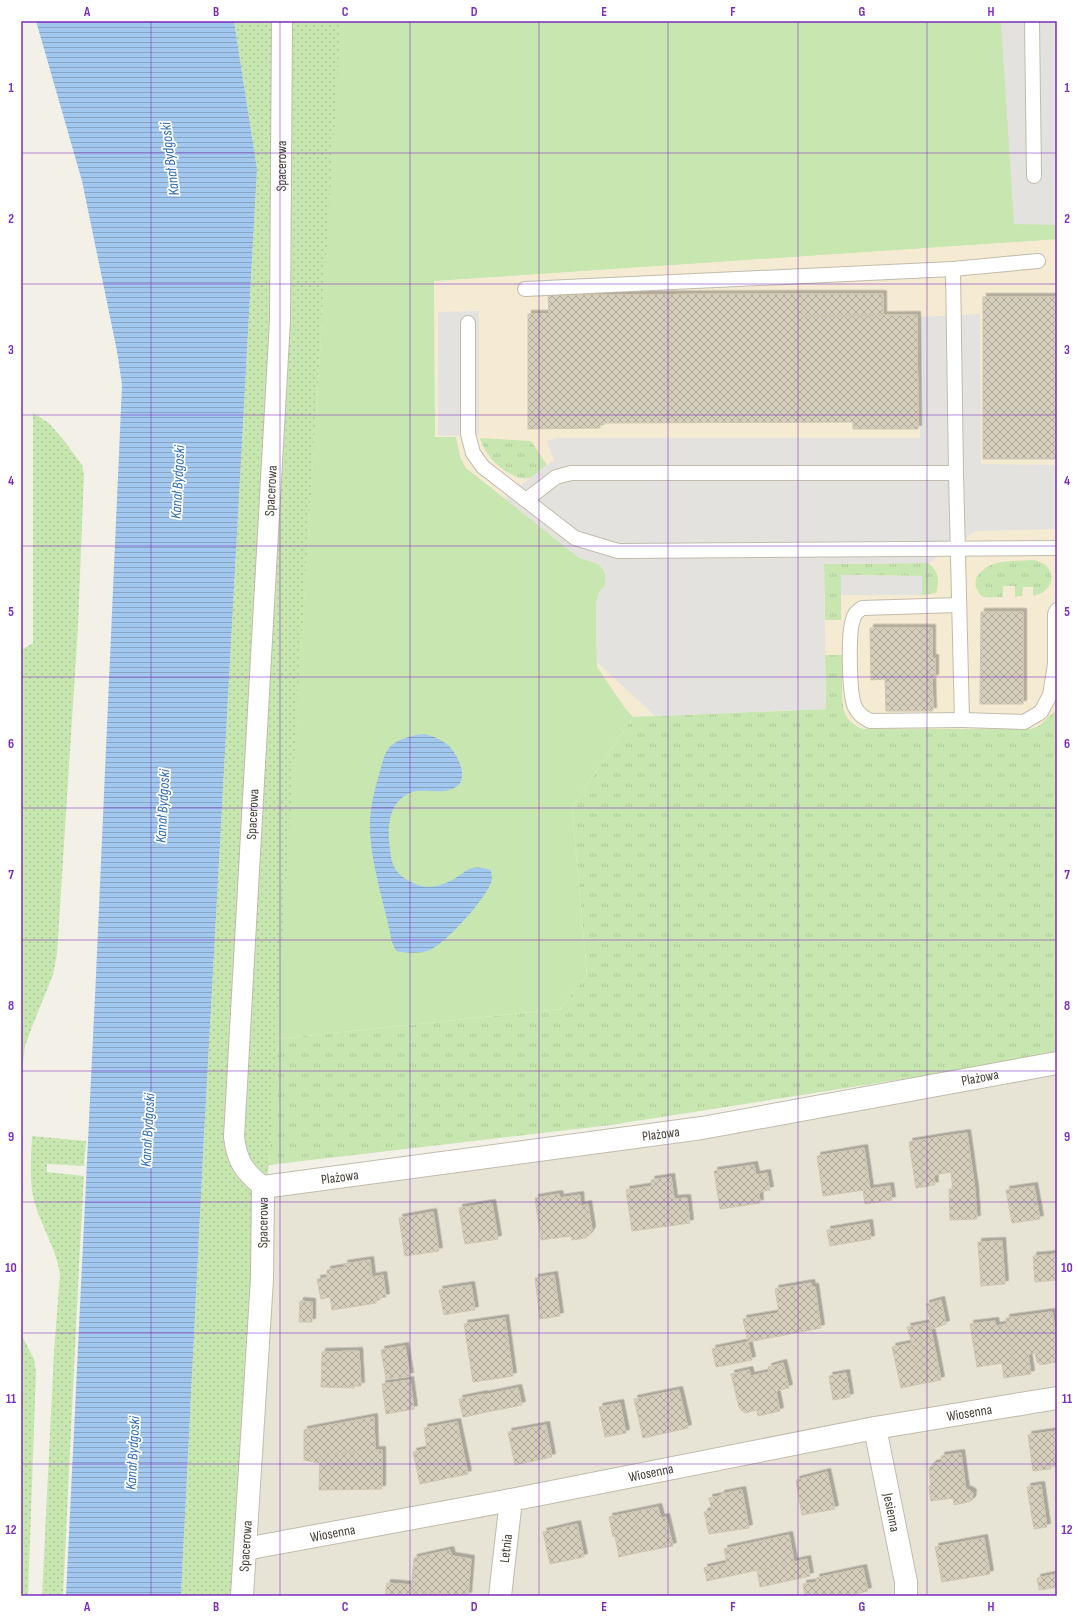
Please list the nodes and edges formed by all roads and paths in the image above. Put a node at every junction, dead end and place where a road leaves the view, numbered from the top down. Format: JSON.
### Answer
{"nodes":[{"id":1,"x":282,"y":21,"type":"edge"},
{"id":2,"x":1032,"y":21,"type":"edge"},
{"id":3,"x":1034,"y":176,"type":"dead end"},
{"id":4,"x":1038,"y":261,"type":"dead end"},
{"id":5,"x":953,"y":269,"type":"junction"},
{"id":6,"x":525,"y":289,"type":"dead end"},
{"id":7,"x":468,"y":323,"type":"dead end"},
{"id":8,"x":956,"y":473,"type":"junction"},
{"id":9,"x":526,"y":500,"type":"junction"},
{"id":10,"x":959,"y":548,"type":"junction"},
{"id":11,"x":1057,"y":548,"type":"edge"},
{"id":12,"x":959,"y":604,"type":"junction"},
{"id":13,"x":1057,"y":610,"type":"edge"},
{"id":14,"x":962,"y":720,"type":"junction"},
{"id":15,"x":1057,"y":1063,"type":"edge"},
{"id":16,"x":262,"y":1187,"type":"junction"},
{"id":17,"x":1057,"y":1398,"type":"edge"},
{"id":18,"x":875,"y":1428,"type":"junction"},
{"id":19,"x":511,"y":1500,"type":"junction"},
{"id":20,"x":245,"y":1550,"type":"junction"},
{"id":21,"x":242,"y":1596,"type":"edge"},
{"id":22,"x":500,"y":1596,"type":"edge"},
{"id":23,"x":906,"y":1596,"type":"edge"}],
"edges":[{"from":1,"to":16,"type":"street","name":"Spacerowa"},
{"from":2,"to":3,"type":"lane"},
{"from":4,"to":5,"type":"lane"},
{"from":5,"to":6,"type":"lane"},
{"from":5,"to":8,"type":"lane"},
{"from":7,"to":9,"type":"lane"},
{"from":8,"to":9,"type":"lane"},
{"from":8,"to":10,"type":"lane"},
{"from":9,"to":10,"type":"lane"},
{"from":10,"to":11,"type":"lane"},
{"from":10,"to":12,"type":"lane"},
{"from":12,"to":14,"type":"lane"},
{"from":12,"to":14,"type":"lane"},
{"from":13,"to":14,"type":"lane"},
{"from":15,"to":16,"type":"street","name":"Plażowa"},
{"from":16,"to":20,"type":"street","name":"Spacerowa"},
{"from":17,"to":18,"type":"street","name":"Wiosenna"},
{"from":18,"to":19,"type":"street","name":"Wiosenna"},
{"from":18,"to":23,"type":"street","name":"Jesienna"},
{"from":19,"to":20,"type":"street","name":"Wiosenna"},
{"from":19,"to":22,"type":"street","name":"Letnia"},
{"from":20,"to":21,"type":"street","name":"Spacerowa"}]}
